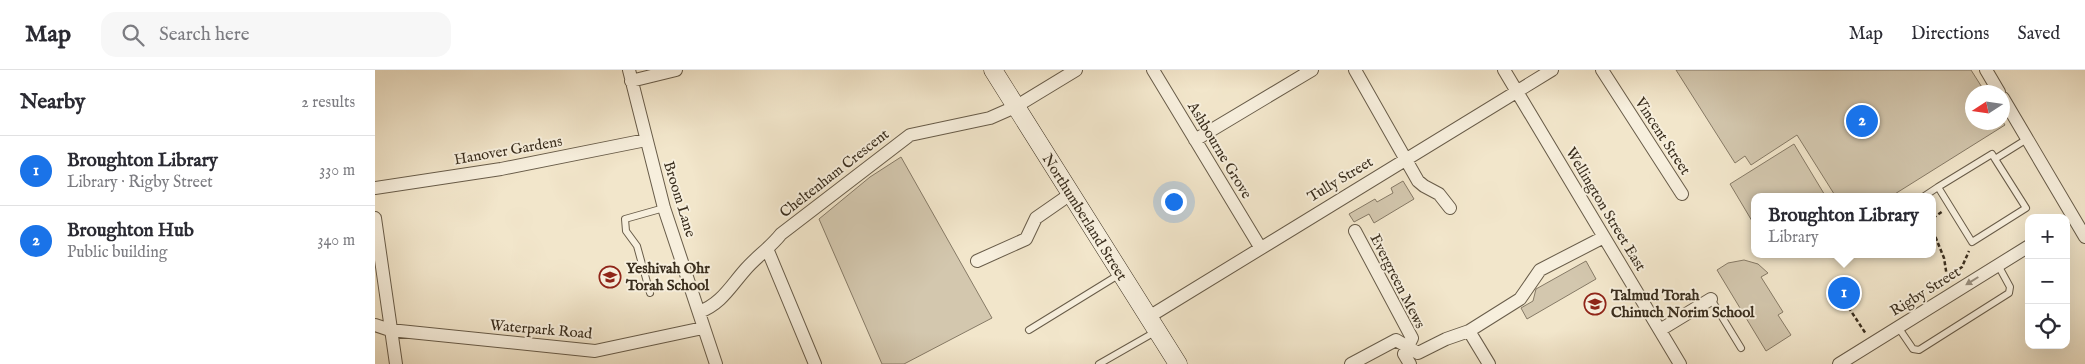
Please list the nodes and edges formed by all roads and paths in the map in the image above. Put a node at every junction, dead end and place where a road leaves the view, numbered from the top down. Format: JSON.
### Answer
{"nodes":[{"id":1,"x":676,"y":70,"type":"edge"},
{"id":2,"x":993,"y":70,"type":"edge"},
{"id":3,"x":1076,"y":70,"type":"edge"},
{"id":4,"x":1153,"y":70,"type":"edge"},
{"id":5,"x":1312,"y":70,"type":"edge"},
{"id":6,"x":1355,"y":70,"type":"edge"},
{"id":7,"x":1504,"y":70,"type":"edge"},
{"id":8,"x":1552,"y":70,"type":"edge"},
{"id":9,"x":1602,"y":70,"type":"edge"},
{"id":10,"x":1986,"y":70,"type":"edge"},
{"id":11,"x":630,"y":76,"type":"edge"},
{"id":12,"x":1995,"y":85,"type":"edge"},
{"id":13,"x":1517,"y":91,"type":"junction"},
{"id":14,"x":1015,"y":107,"type":"junction"},
{"id":15,"x":2010,"y":110,"type":"edge"},
{"id":16,"x":2027,"y":139,"type":"junction"},
{"id":17,"x":646,"y":140,"type":"junction"},
{"id":18,"x":1195,"y":140,"type":"junction"},
{"id":19,"x":1407,"y":158,"type":"junction"},
{"id":20,"x":1995,"y":160,"type":"junction"},
{"id":21,"x":375,"y":188,"type":"edge"},
{"id":22,"x":1938,"y":188,"type":"junction"},
{"id":23,"x":1072,"y":193,"type":"junction"},
{"id":24,"x":1930,"y":193,"type":"edge"},
{"id":25,"x":1681,"y":194,"type":"dead end"},
{"id":26,"x":663,"y":208,"type":"junction"},
{"id":27,"x":1450,"y":208,"type":"dead end"},
{"id":28,"x":2085,"y":211,"type":"edge"},
{"id":29,"x":2067,"y":214,"type":"edge"},
{"id":30,"x":375,"y":218,"type":"edge"},
{"id":31,"x":2070,"y":220,"type":"edge"},
{"id":32,"x":1355,"y":231,"type":"dead end"},
{"id":33,"x":1604,"y":237,"type":"junction"},
{"id":34,"x":2085,"y":237,"type":"edge"},
{"id":35,"x":1936,"y":238,"type":"edge"},
{"id":36,"x":1972,"y":242,"type":"junction"},
{"id":37,"x":1260,"y":247,"type":"junction"},
{"id":38,"x":2025,"y":248,"type":"edge"},
{"id":39,"x":768,"y":251,"type":"junction"},
{"id":40,"x":977,"y":261,"type":"dead end"},
{"id":41,"x":1998,"y":265,"type":"junction"},
{"id":42,"x":1121,"y":273,"type":"junction"},
{"id":43,"x":1947,"y":277,"type":"junction"},
{"id":44,"x":1943,"y":280,"type":"dead end"},
{"id":45,"x":650,"y":293,"type":"dead end"},
{"id":46,"x":1711,"y":299,"type":"joint"},
{"id":47,"x":1845,"y":302,"type":"dead end"},
{"id":48,"x":699,"y":312,"type":"junction"},
{"id":49,"x":1152,"y":324,"type":"junction"},
{"id":50,"x":375,"y":325,"type":"edge"},
{"id":51,"x":1898,"y":327,"type":"junction"},
{"id":52,"x":703,"y":328,"type":"junction"},
{"id":53,"x":390,"y":330,"type":"junction"},
{"id":54,"x":1029,"y":330,"type":"dead end"},
{"id":55,"x":1660,"y":330,"type":"junction"},
{"id":56,"x":1469,"y":331,"type":"junction"},
{"id":57,"x":1872,"y":343,"type":"junction"},
{"id":58,"x":1408,"y":347,"type":"junction"},
{"id":59,"x":1741,"y":348,"type":"dead end"},
{"id":60,"x":396,"y":364,"type":"edge"},
{"id":61,"x":716,"y":364,"type":"edge"},
{"id":62,"x":815,"y":364,"type":"edge"},
{"id":63,"x":1099,"y":364,"type":"edge"},
{"id":64,"x":1178,"y":364,"type":"edge"},
{"id":65,"x":1351,"y":364,"type":"edge"},
{"id":66,"x":1410,"y":364,"type":"edge"},
{"id":67,"x":1489,"y":364,"type":"edge"},
{"id":68,"x":1680,"y":364,"type":"edge"},
{"id":69,"x":1839,"y":364,"type":"edge"}],
"edges":[{"from":1,"to":11,"type":"street"},
{"from":2,"to":14,"type":"street","name":"Northumberland Street"},
{"from":3,"to":14,"type":"street","name":"Cheltenham Crescent"},
{"from":4,"to":18,"type":"street","name":"Ashbourne Grove"},
{"from":5,"to":18,"type":"street"},
{"from":6,"to":19,"type":"street"},
{"from":7,"to":13,"type":"street","name":"Wellington Street East"},
{"from":8,"to":13,"type":"street","name":"Tully Street"},
{"from":9,"to":25,"type":"street","name":"Vincent Street"},
{"from":10,"to":12,"type":"street"},
{"from":11,"to":17,"type":"street","name":"Broom Lane"},
{"from":13,"to":19,"type":"street","name":"Tully Street"},
{"from":13,"to":33,"type":"street","name":"Wellington Street East"},
{"from":14,"to":23,"type":"street","name":"Northumberland Street"},
{"from":14,"to":39,"type":"street","name":"Cheltenham Crescent"},
{"from":15,"to":16,"type":"street"},
{"from":16,"to":20,"type":"lane"},
{"from":16,"to":29,"type":"street"},
{"from":17,"to":21,"type":"street","name":"Hanover Gardens"},
{"from":17,"to":26,"type":"street","name":"Broom Lane"},
{"from":18,"to":37,"type":"street","name":"Ashbourne Grove"},
{"from":19,"to":27,"type":"street"},
{"from":19,"to":37,"type":"street","name":"Tully Street"},
{"from":20,"to":22,"type":"lane"},
{"from":20,"to":36,"type":"lane"},
{"from":22,"to":24,"type":"lane"},
{"from":22,"to":36,"type":"lane"},
{"from":23,"to":40,"type":"street"},
{"from":23,"to":42,"type":"street","name":"Northumberland Street"},
{"from":26,"to":45,"type":"lane"},
{"from":26,"to":48,"type":"street","name":"Broom Lane"},
{"from":28,"to":31,"type":"street"},
{"from":30,"to":53,"type":"street"},
{"from":31,"to":34,"type":"street"},
{"from":32,"to":58,"type":"street","name":"Evergreen Mews"},
{"from":33,"to":55,"type":"street","name":"Wellington Street East"},
{"from":33,"to":56,"type":"street"},
{"from":35,"to":43,"type":"path"},
{"from":36,"to":43,"type":"path"},
{"from":37,"to":49,"type":"street","name":"Tully Street"},
{"from":38,"to":41,"type":"street","name":"Rigby Street"},
{"from":39,"to":48,"type":"street","name":"Cheltenham Crescent"},
{"from":39,"to":62,"type":"street"},
{"from":41,"to":51,"type":"street","name":"Rigby Street","one_way":true},
{"from":41,"to":51,"type":"lane"},
{"from":42,"to":49,"type":"street","name":"Northumberland Street"},
{"from":42,"to":54,"type":"lane"},
{"from":43,"to":44,"type":"path"},
{"from":46,"to":55,"type":"street"},
{"from":46,"to":59,"type":"lane"},
{"from":47,"to":57,"type":"path"},
{"from":48,"to":52,"type":"street","name":"Broom Lane"},
{"from":49,"to":63,"type":"lane"},
{"from":49,"to":64,"type":"street","name":"Northumberland Street"},
{"from":50,"to":53,"type":"street","name":"Waterpark Road"},
{"from":51,"to":57,"type":"street","name":"Rigby Street"},
{"from":52,"to":53,"type":"street","name":"Waterpark Road"},
{"from":52,"to":61,"type":"street","name":"Broom Lane"},
{"from":53,"to":60,"type":"street"},
{"from":55,"to":68,"type":"street","name":"Wellington Street East"},
{"from":56,"to":58,"type":"street"},
{"from":56,"to":67,"type":"street"},
{"from":57,"to":69,"type":"street","name":"Rigby Street"},
{"from":58,"to":65,"type":"street"},
{"from":58,"to":66,"type":"street"}]}
